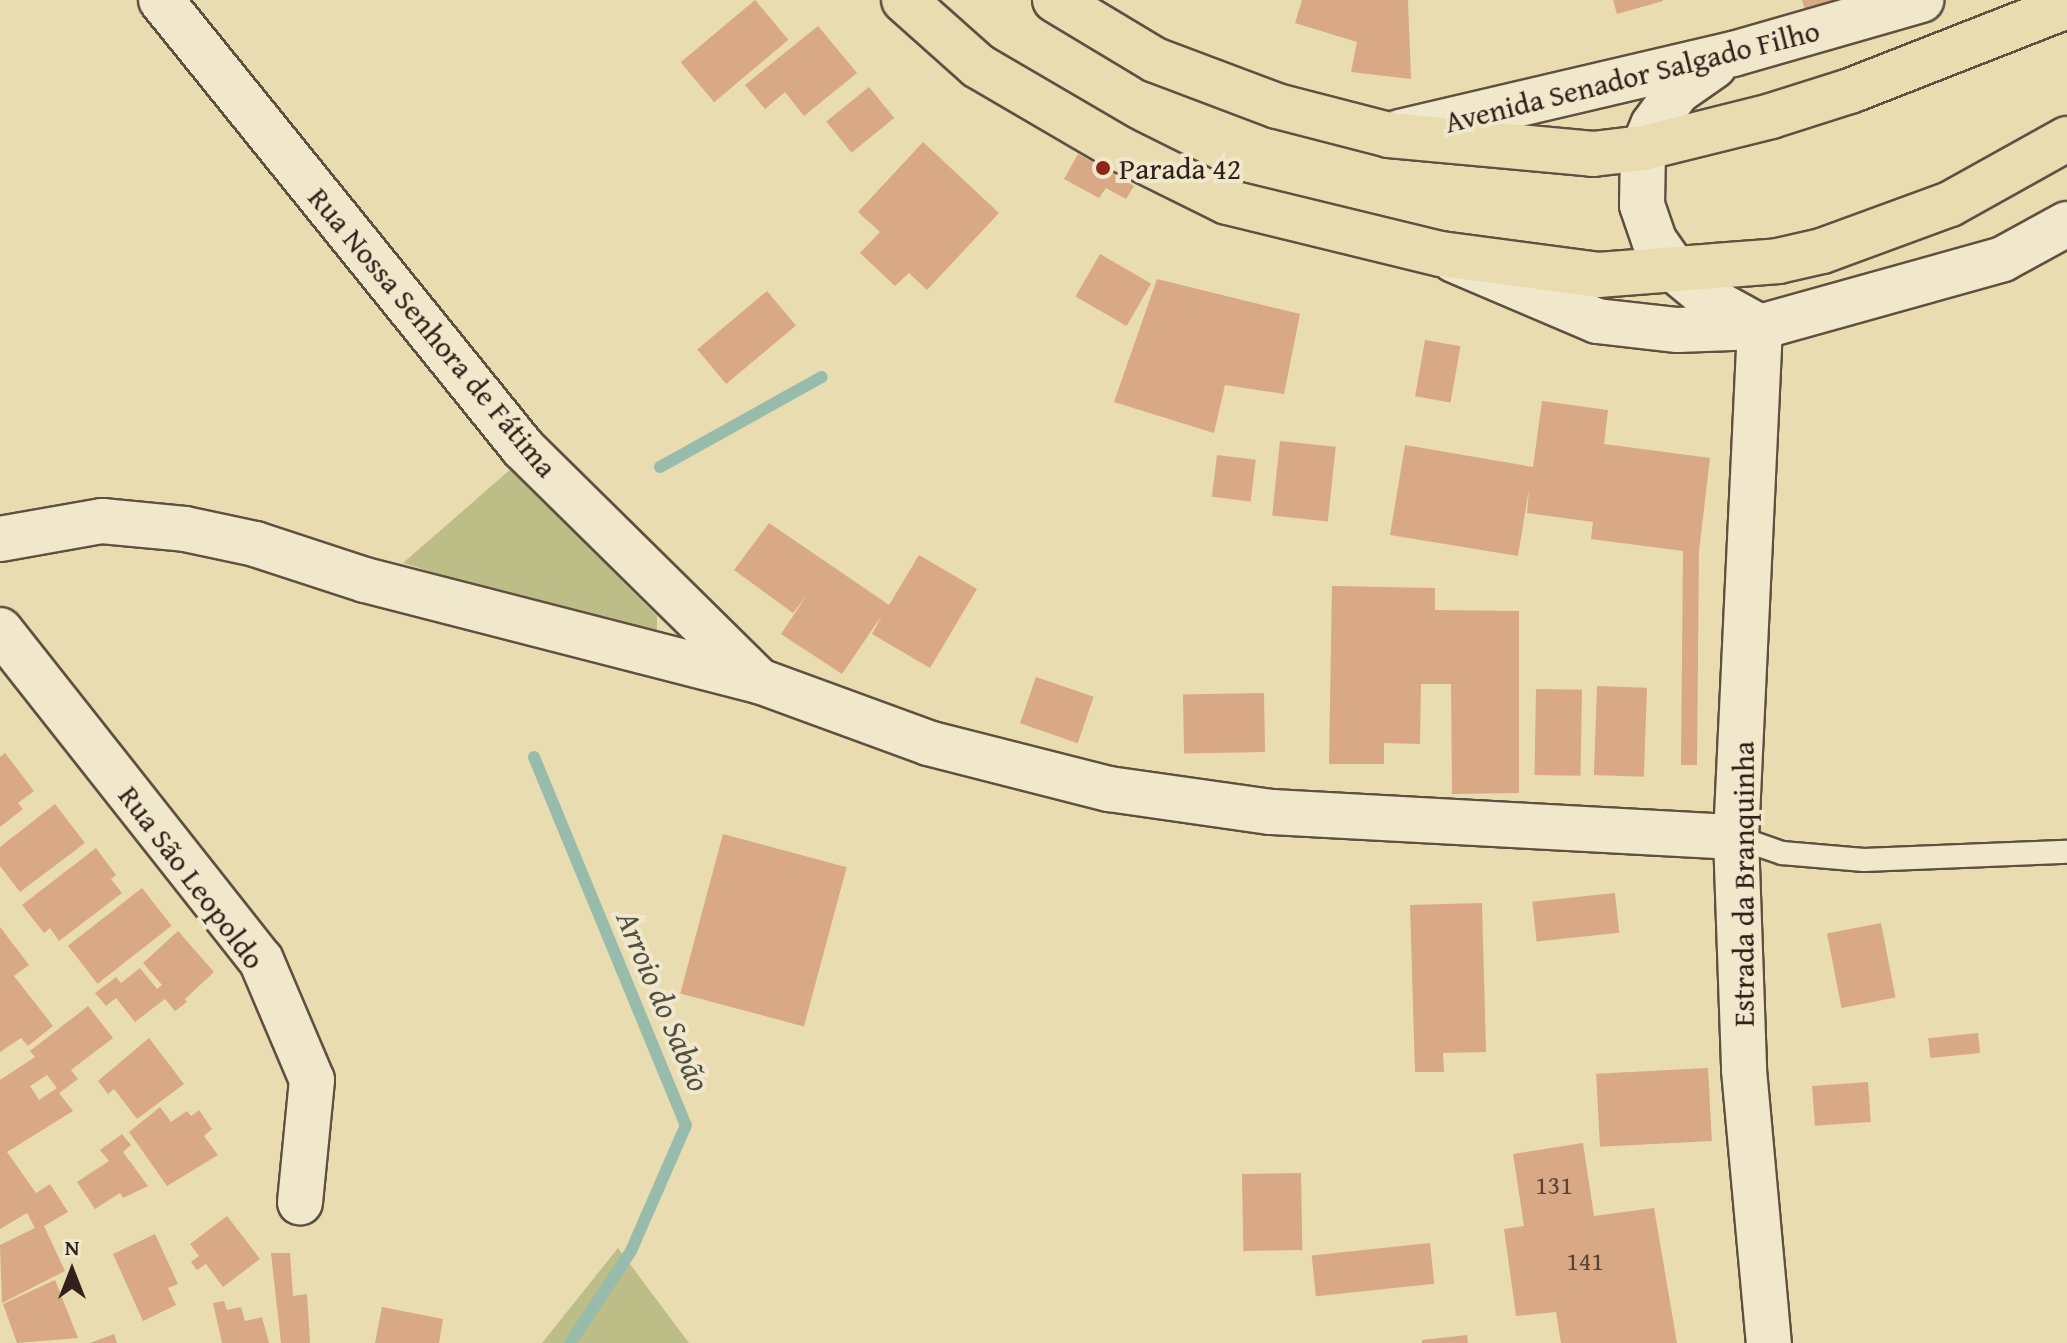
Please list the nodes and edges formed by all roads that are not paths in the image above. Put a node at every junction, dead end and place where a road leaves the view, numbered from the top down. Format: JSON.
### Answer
{"nodes":[{"id":1,"x":161,"y":0,"type":"edge"},
{"id":2,"x":904,"y":0,"type":"edge"},
{"id":3,"x":1055,"y":0,"type":"edge"},
{"id":4,"x":1921,"y":0,"type":"edge"},
{"id":5,"x":2067,"y":6,"type":"edge"},
{"id":6,"x":1733,"y":54,"type":"junction"},
{"id":7,"x":1389,"y":135,"type":"junction"},
{"id":8,"x":2067,"y":139,"type":"edge"},
{"id":9,"x":1643,"y":148,"type":"junction"},
{"id":10,"x":2067,"y":224,"type":"edge"},
{"id":11,"x":1441,"y":254,"type":"junction"},
{"id":12,"x":1676,"y":271,"type":"junction"},
{"id":13,"x":1760,"y":327,"type":"junction"},
{"id":14,"x":0,"y":539,"type":"edge"},
{"id":15,"x":0,"y":630,"type":"edge"},
{"id":16,"x":759,"y":681,"type":"junction"},
{"id":17,"x":1736,"y":837,"type":"junction"},
{"id":18,"x":2067,"y":852,"type":"edge"},
{"id":19,"x":300,"y":1202,"type":"dead end"},
{"id":20,"x":1769,"y":1343,"type":"edge"}],
"edges":[{"from":1,"to":16,"type":"street","name":"Rua Nossa Senhora de Fátima"},
{"from":2,"to":11,"type":"main road"},
{"from":3,"to":7,"type":"main road","name":"Avenida Senador Salgado Filho"},
{"from":4,"to":6,"type":"street","name":"Avenida Senador Salgado Filho"},
{"from":5,"to":9,"type":"main road","name":"Avenida Senador Salgado Filho"},
{"from":6,"to":7,"type":"street","name":"Avenida Senador Salgado Filho"},
{"from":6,"to":9,"type":"street"},
{"from":7,"to":9,"type":"main road","name":"Avenida Senador Salgado Filho"},
{"from":8,"to":12,"type":"main road"},
{"from":9,"to":12,"type":"street"},
{"from":10,"to":13,"type":"street"},
{"from":11,"to":12,"type":"main road"},
{"from":11,"to":13,"type":"street"},
{"from":12,"to":13,"type":"street"},
{"from":13,"to":17,"type":"street","name":"Estrada da Branquinha"},
{"from":14,"to":16,"type":"street"},
{"from":15,"to":19,"type":"street","name":"Rua São Leopoldo"},
{"from":16,"to":17,"type":"street"},
{"from":17,"to":18,"type":"lane"},
{"from":17,"to":20,"type":"street","name":"Estrada da Branquinha"}]}
